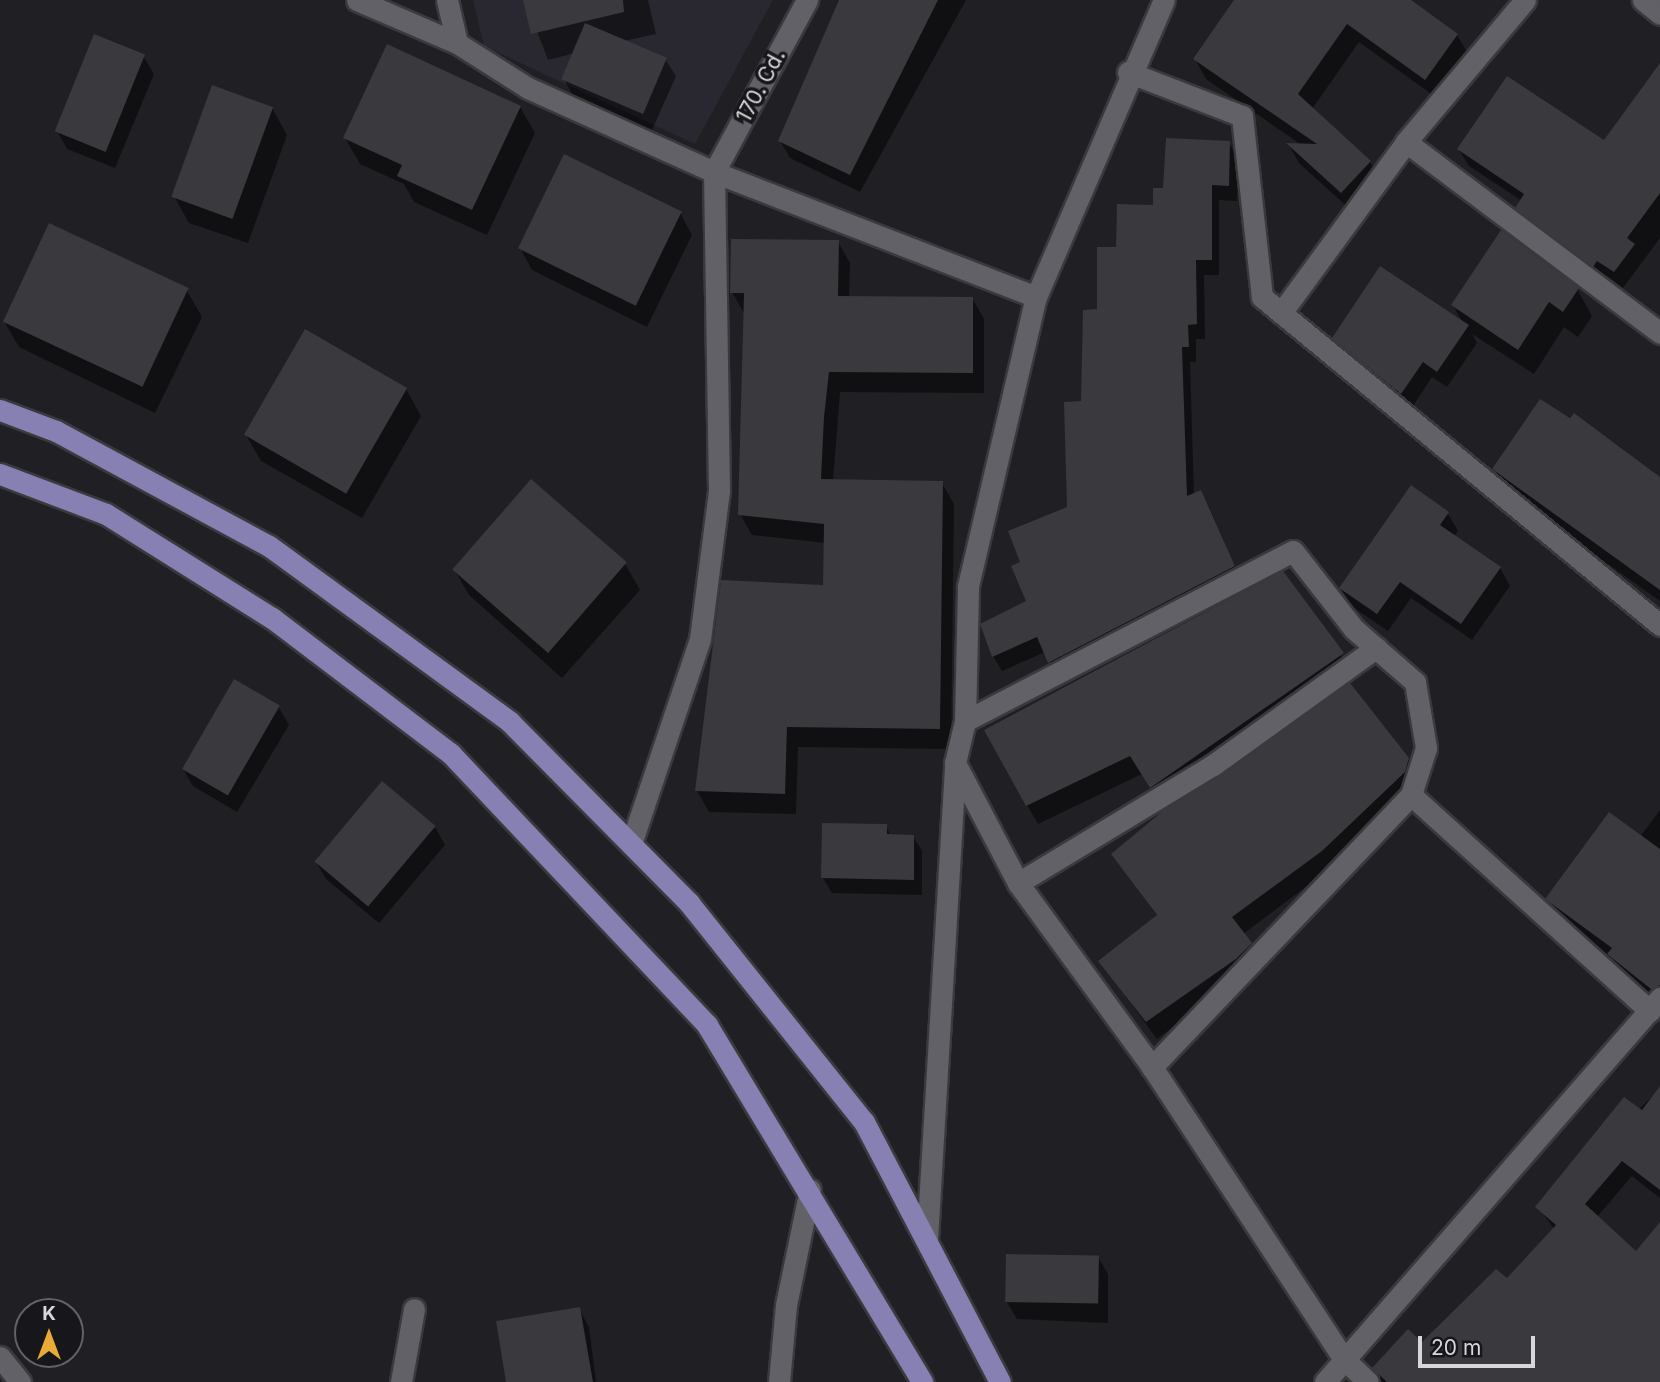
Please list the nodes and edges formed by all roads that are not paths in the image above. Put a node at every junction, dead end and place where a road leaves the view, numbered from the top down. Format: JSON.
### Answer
{"nodes":[{"id":1,"x":357,"y":0,"type":"edge"},
{"id":2,"x":447,"y":0,"type":"edge"},
{"id":3,"x":807,"y":0,"type":"edge"},
{"id":4,"x":1164,"y":0,"type":"edge"},
{"id":5,"x":1525,"y":0,"type":"edge"},
{"id":6,"x":1643,"y":0,"type":"edge"},
{"id":7,"x":1660,"y":14,"type":"edge"},
{"id":8,"x":457,"y":43,"type":"junction"},
{"id":9,"x":1128,"y":72,"type":"junction"},
{"id":10,"x":1406,"y":142,"type":"junction"},
{"id":11,"x":714,"y":172,"type":"junction"},
{"id":12,"x":1036,"y":297,"type":"junction"},
{"id":13,"x":1281,"y":313,"type":"junction"},
{"id":14,"x":1660,"y":333,"type":"edge"},
{"id":15,"x":0,"y":410,"type":"edge"},
{"id":16,"x":0,"y":474,"type":"edge"},
{"id":17,"x":1660,"y":625,"type":"edge"},
{"id":18,"x":1376,"y":648,"type":"junction"},
{"id":19,"x":965,"y":722,"type":"junction"},
{"id":20,"x":955,"y":763,"type":"junction"},
{"id":21,"x":1411,"y":795,"type":"junction"},
{"id":22,"x":631,"y":844,"type":"junction"},
{"id":23,"x":1018,"y":883,"type":"junction"},
{"id":24,"x":1655,"y":1005,"type":"edge"},
{"id":25,"x":1152,"y":1067,"type":"junction"},
{"id":26,"x":810,"y":1189,"type":"junction"},
{"id":27,"x":927,"y":1239,"type":"junction"},
{"id":28,"x":414,"y":1309,"type":"dead end"},
{"id":29,"x":0,"y":1357,"type":"edge"},
{"id":30,"x":1344,"y":1359,"type":"junction"},
{"id":31,"x":20,"y":1382,"type":"edge"},
{"id":32,"x":401,"y":1382,"type":"edge"},
{"id":33,"x":779,"y":1382,"type":"edge"},
{"id":34,"x":922,"y":1382,"type":"edge"},
{"id":35,"x":1000,"y":1382,"type":"edge"},
{"id":36,"x":1325,"y":1382,"type":"edge"},
{"id":37,"x":1368,"y":1382,"type":"edge"}],
"edges":[{"from":1,"to":8,"type":"street"},
{"from":2,"to":8,"type":"street"},
{"from":3,"to":11,"type":"street","name":"170. Cd."},
{"from":4,"to":9,"type":"street"},
{"from":5,"to":10,"type":"street"},
{"from":6,"to":7,"type":"street"},
{"from":8,"to":11,"type":"street"},
{"from":9,"to":12,"type":"street"},
{"from":9,"to":13,"type":"street"},
{"from":10,"to":13,"type":"street"},
{"from":10,"to":14,"type":"street"},
{"from":11,"to":12,"type":"street"},
{"from":11,"to":22,"type":"street"},
{"from":12,"to":19,"type":"street"},
{"from":13,"to":17,"type":"street"},
{"from":15,"to":22,"type":"main road"},
{"from":16,"to":26,"type":"main road"},
{"from":18,"to":19,"type":"street"},
{"from":18,"to":21,"type":"street"},
{"from":18,"to":23,"type":"street"},
{"from":19,"to":20,"type":"street"},
{"from":20,"to":23,"type":"street"},
{"from":20,"to":27,"type":"street"},
{"from":21,"to":24,"type":"street"},
{"from":21,"to":25,"type":"street"},
{"from":22,"to":27,"type":"main road"},
{"from":23,"to":25,"type":"street"},
{"from":24,"to":30,"type":"street"},
{"from":25,"to":30,"type":"street"},
{"from":26,"to":33,"type":"street"},
{"from":26,"to":34,"type":"main road"},
{"from":27,"to":35,"type":"main road"},
{"from":28,"to":32,"type":"street"},
{"from":29,"to":31,"type":"street"},
{"from":30,"to":36,"type":"street"},
{"from":30,"to":37,"type":"street"}]}
